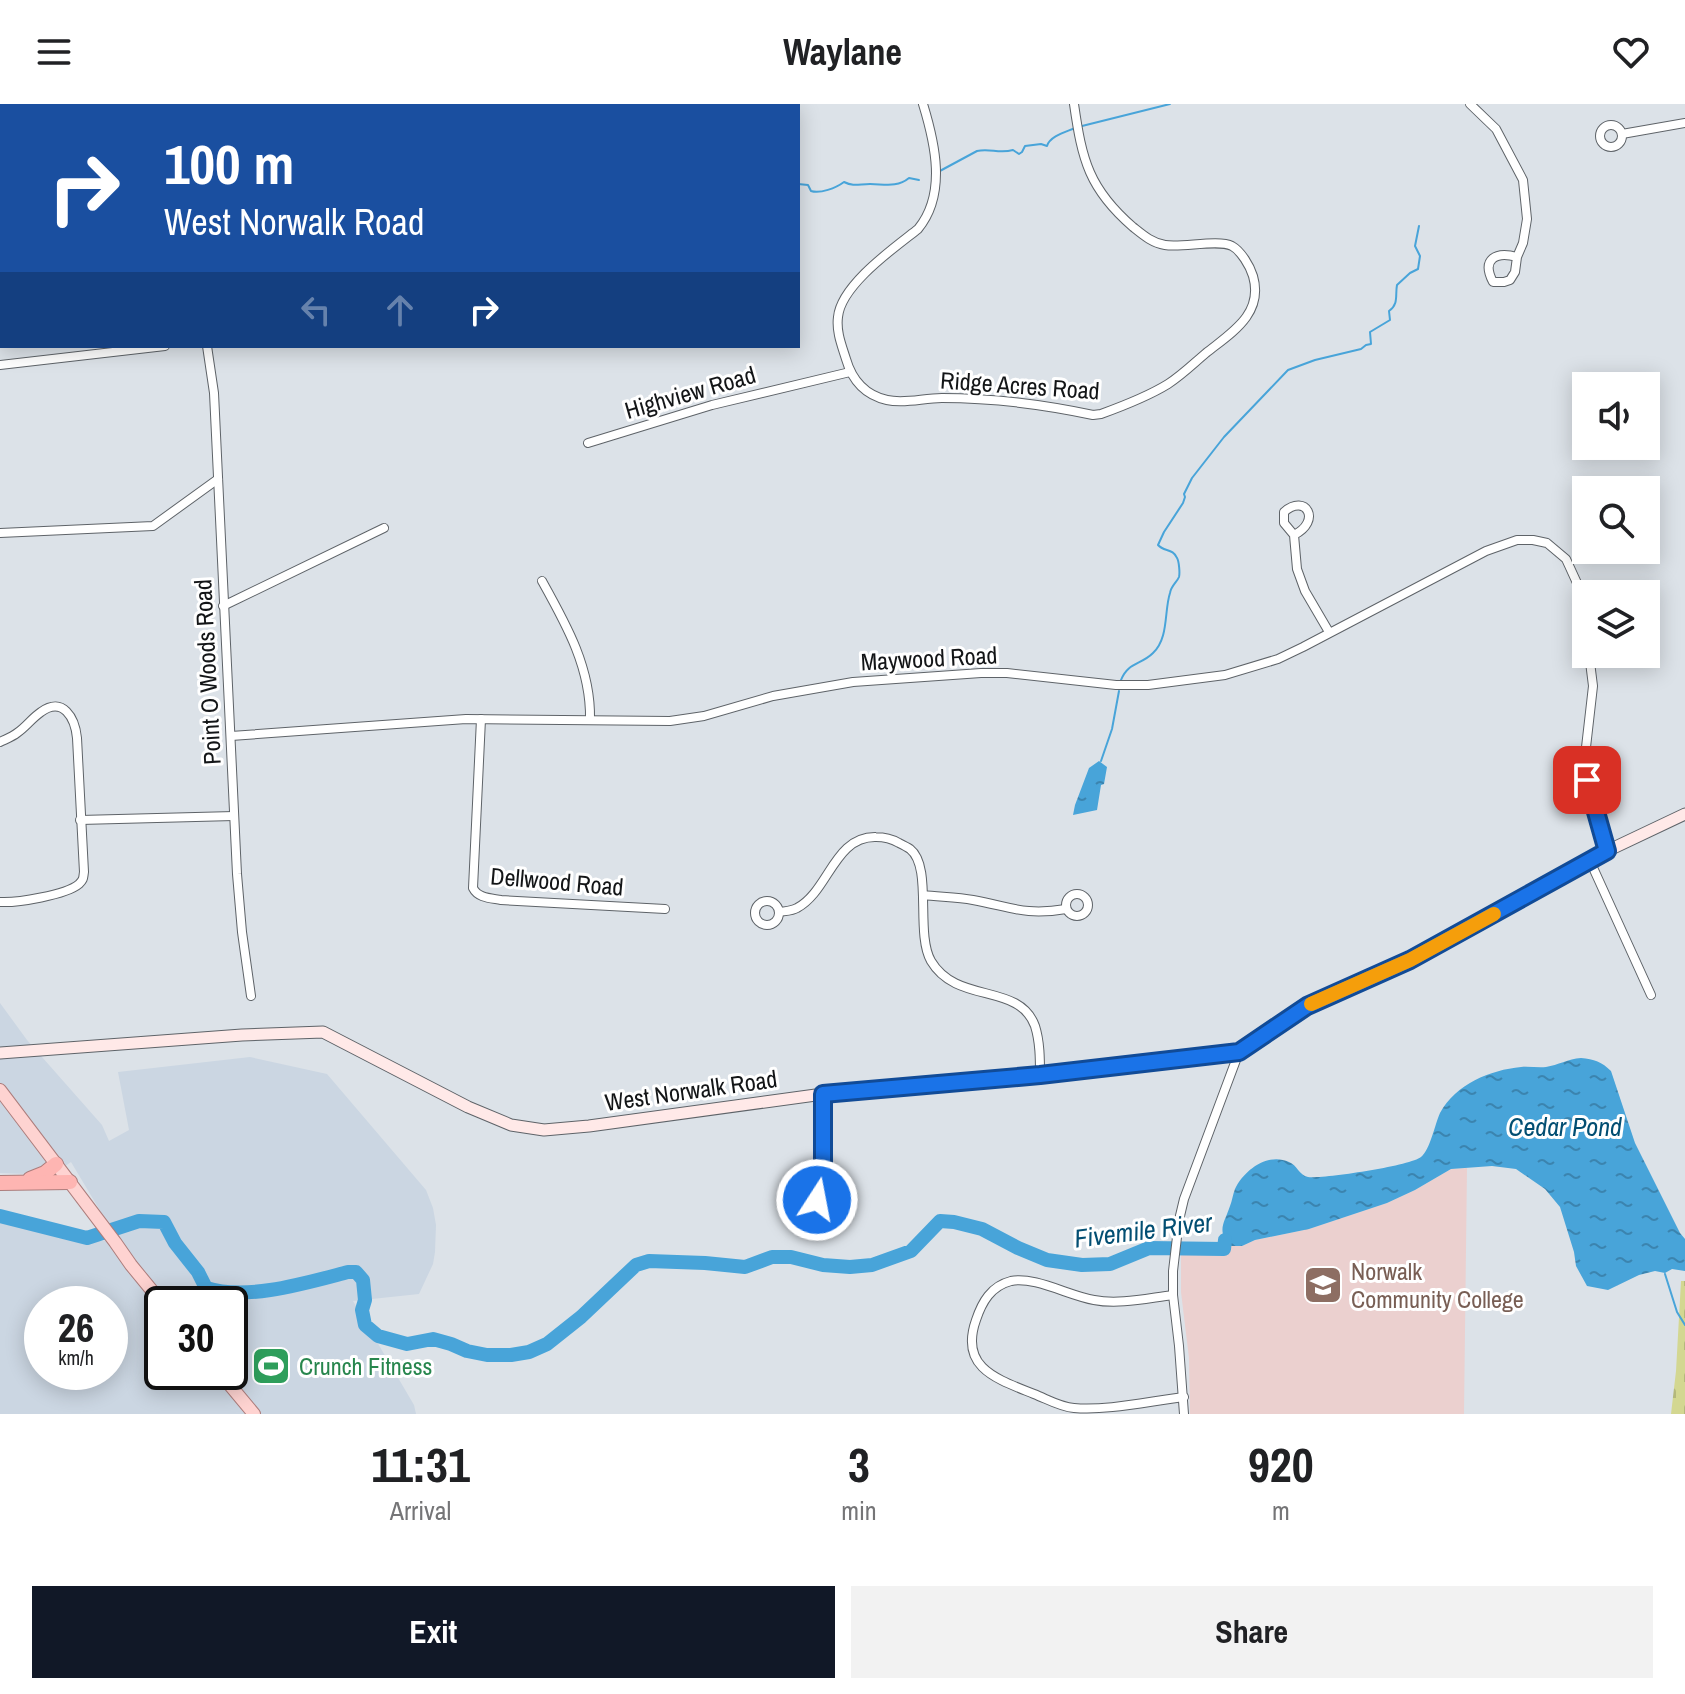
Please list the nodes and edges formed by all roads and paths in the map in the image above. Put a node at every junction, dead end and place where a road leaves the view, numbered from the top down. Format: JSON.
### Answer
{"nodes":[{"id":1,"x":923,"y":104,"type":"edge"},
{"id":2,"x":1074,"y":104,"type":"edge"},
{"id":3,"x":1470,"y":104,"type":"edge"},
{"id":4,"x":1685,"y":123,"type":"edge"},
{"id":5,"x":1622,"y":134,"type":"dead end"},
{"id":6,"x":1517,"y":257,"type":"dead end"},
{"id":7,"x":146,"y":348,"type":"edge"},
{"id":8,"x":207,"y":348,"type":"edge"},
{"id":9,"x":0,"y":365,"type":"edge"},
{"id":10,"x":850,"y":372,"type":"junction"},
{"id":11,"x":588,"y":443,"type":"dead end"},
{"id":12,"x":218,"y":479,"type":"junction"},
{"id":13,"x":384,"y":528,"type":"dead end"},
{"id":14,"x":0,"y":533,"type":"edge"},
{"id":15,"x":1294,"y":535,"type":"dead end"},
{"id":16,"x":1576,"y":580,"type":"edge"},
{"id":17,"x":542,"y":581,"type":"dead end"},
{"id":18,"x":223,"y":606,"type":"junction"},
{"id":19,"x":1329,"y":632,"type":"junction"},
{"id":20,"x":1591,"y":668,"type":"edge"},
{"id":21,"x":481,"y":719,"type":"junction"},
{"id":22,"x":590,"y":719,"type":"junction"},
{"id":23,"x":231,"y":736,"type":"junction"},
{"id":24,"x":0,"y":742,"type":"edge"},
{"id":25,"x":1685,"y":814,"type":"edge"},
{"id":26,"x":234,"y":816,"type":"junction"},
{"id":27,"x":80,"y":820,"type":"junction"},
{"id":28,"x":1607,"y":851,"type":"junction"},
{"id":29,"x":1590,"y":861,"type":"junction"},
{"id":30,"x":923,"y":895,"type":"junction"},
{"id":31,"x":0,"y":902,"type":"edge"},
{"id":32,"x":665,"y":909,"type":"dead end"},
{"id":33,"x":1066,"y":909,"type":"dead end"},
{"id":34,"x":779,"y":912,"type":"dead end"},
{"id":35,"x":1651,"y":995,"type":"dead end"},
{"id":36,"x":251,"y":996,"type":"dead end"},
{"id":37,"x":1239,"y":1052,"type":"junction"},
{"id":38,"x":0,"y":1053,"type":"edge"},
{"id":39,"x":1040,"y":1075,"type":"junction"},
{"id":40,"x":0,"y":1090,"type":"edge"},
{"id":41,"x":823,"y":1094,"type":"junction"},
{"id":42,"x":56,"y":1164,"type":"junction"},
{"id":43,"x":70,"y":1182,"type":"junction"},
{"id":44,"x":3,"y":1183,"type":"edge"},
{"id":45,"x":823,"y":1185,"type":"dead end"},
{"id":46,"x":148,"y":1286,"type":"edge"},
{"id":47,"x":1173,"y":1295,"type":"junction"},
{"id":48,"x":234,"y":1390,"type":"edge"},
{"id":49,"x":1184,"y":1397,"type":"junction"},
{"id":50,"x":254,"y":1414,"type":"edge"},
{"id":51,"x":1184,"y":1414,"type":"edge"}],
"edges":[{"from":1,"to":10,"type":"street"},
{"from":2,"to":10,"type":"street","name":"Ridge Acres Road"},
{"from":3,"to":6,"type":"street"},
{"from":4,"to":5,"type":"street"},
{"from":7,"to":9,"type":"street"},
{"from":8,"to":12,"type":"street","name":"Point O Woods Road"},
{"from":10,"to":11,"type":"street","name":"Highview Road"},
{"from":12,"to":14,"type":"street"},
{"from":12,"to":18,"type":"street","name":"Point O Woods Road"},
{"from":13,"to":18,"type":"street"},
{"from":15,"to":19,"type":"street"},
{"from":16,"to":19,"type":"street","name":"Maywood Road"},
{"from":17,"to":22,"type":"street"},
{"from":18,"to":23,"type":"street","name":"Point O Woods Road"},
{"from":19,"to":22,"type":"street","name":"Maywood Road"},
{"from":20,"to":28,"type":"street"},
{"from":21,"to":22,"type":"street","name":"Maywood Road"},
{"from":21,"to":23,"type":"street","name":"Maywood Road"},
{"from":21,"to":32,"type":"street","name":"Dellwood Road"},
{"from":23,"to":26,"type":"street","name":"Point O Woods Road"},
{"from":24,"to":27,"type":"street"},
{"from":25,"to":28,"type":"main road","name":"West Norwalk Road"},
{"from":26,"to":27,"type":"street"},
{"from":26,"to":36,"type":"street","name":"Point O Woods Road"},
{"from":27,"to":31,"type":"street"},
{"from":28,"to":29,"type":"main road","name":"West Norwalk Road"},
{"from":29,"to":35,"type":"street"},
{"from":29,"to":37,"type":"main road","name":"West Norwalk Road"},
{"from":30,"to":33,"type":"street"},
{"from":30,"to":34,"type":"street"},
{"from":30,"to":39,"type":"street"},
{"from":37,"to":39,"type":"main road","name":"West Norwalk Road"},
{"from":37,"to":47,"type":"street"},
{"from":38,"to":41,"type":"main road","name":"West Norwalk Road"},
{"from":39,"to":41,"type":"main road","name":"West Norwalk Road"},
{"from":40,"to":42,"type":"main road"},
{"from":41,"to":45,"type":"street"},
{"from":42,"to":43,"type":"main road"},
{"from":42,"to":44,"type":"highway"},
{"from":43,"to":44,"type":"highway"},
{"from":43,"to":46,"type":"main road"},
{"from":47,"to":49,"type":"street"},
{"from":47,"to":49,"type":"street"},
{"from":48,"to":50,"type":"main road"},
{"from":49,"to":51,"type":"street"}]}
